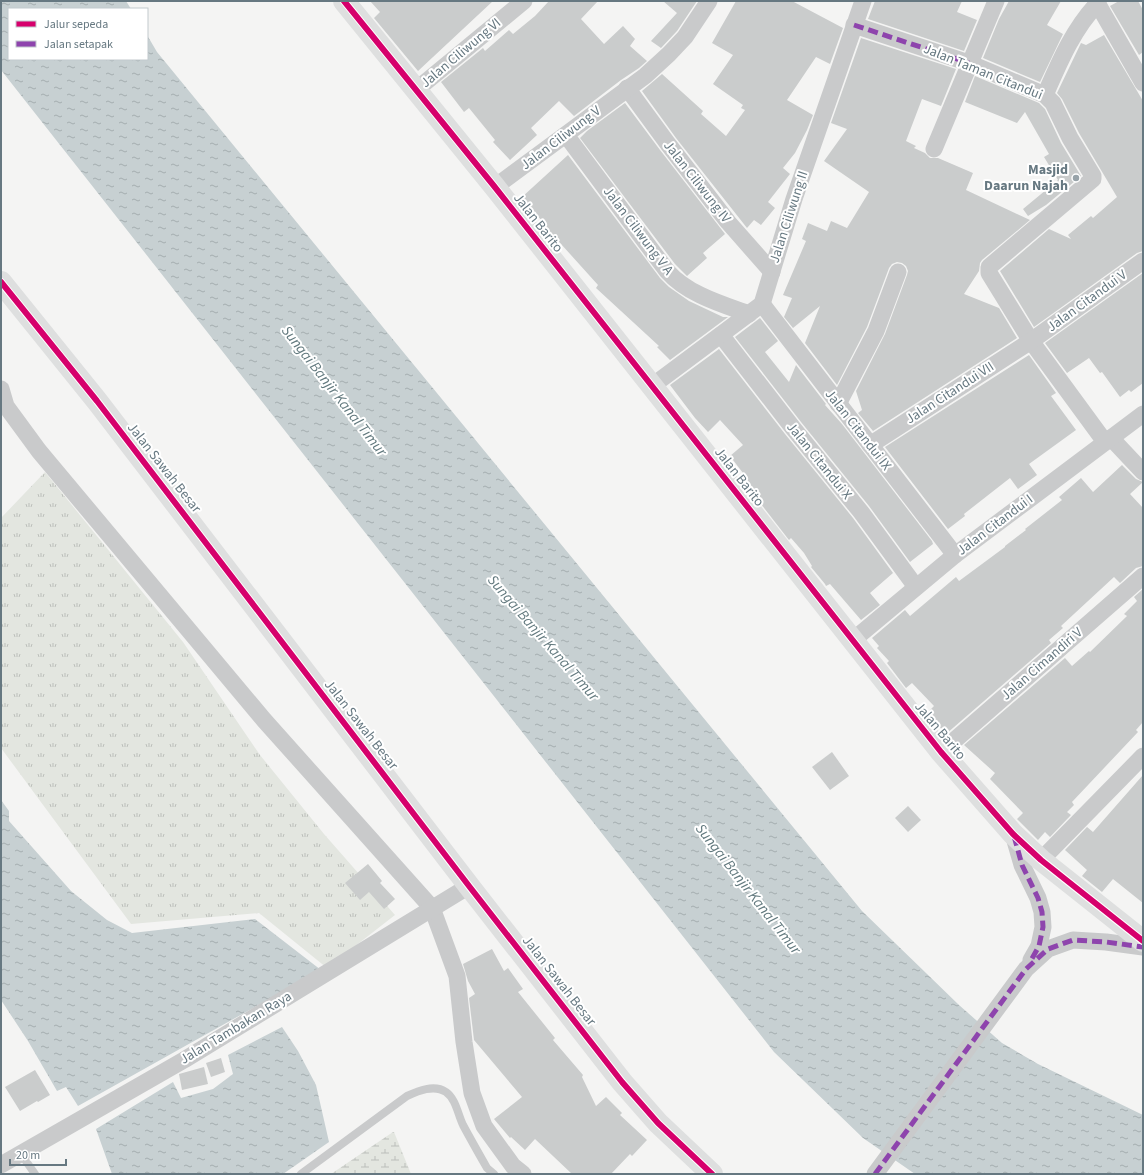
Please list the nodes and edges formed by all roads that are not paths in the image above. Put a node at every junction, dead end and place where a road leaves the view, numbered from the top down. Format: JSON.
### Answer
{"nodes":[{"id":1,"x":344,"y":1,"type":"edge"},
{"id":2,"x":524,"y":1,"type":"edge"},
{"id":3,"x":709,"y":1,"type":"edge"},
{"id":4,"x":863,"y":1,"type":"edge"},
{"id":5,"x":996,"y":1,"type":"edge"},
{"id":6,"x":1097,"y":2,"type":"edge"},
{"id":7,"x":854,"y":25,"type":"junction"},
{"id":8,"x":969,"y":63,"type":"junction"},
{"id":9,"x":1143,"y":83,"type":"edge"},
{"id":10,"x":627,"y":88,"type":"junction"},
{"id":11,"x":416,"y":90,"type":"junction"},
{"id":12,"x":1045,"y":95,"type":"junction"},
{"id":13,"x":566,"y":135,"type":"junction"},
{"id":14,"x":934,"y":149,"type":"dead end"},
{"id":15,"x":494,"y":186,"type":"junction"},
{"id":16,"x":1143,"y":260,"type":"edge"},
{"id":17,"x":772,"y":272,"type":"junction"},
{"id":18,"x":898,"y":272,"type":"dead end"},
{"id":19,"x":1,"y":282,"type":"edge"},
{"id":20,"x":756,"y":309,"type":"junction"},
{"id":21,"x":721,"y":335,"type":"junction"},
{"id":22,"x":1031,"y":341,"type":"junction"},
{"id":23,"x":652,"y":386,"type":"junction"},
{"id":24,"x":1,"y":389,"type":"edge"},
{"id":25,"x":838,"y":404,"type":"junction"},
{"id":26,"x":1143,"y":414,"type":"edge"},
{"id":27,"x":1108,"y":440,"type":"junction"},
{"id":28,"x":870,"y":445,"type":"junction"},
{"id":29,"x":1143,"y":472,"type":"edge"},
{"id":30,"x":955,"y":555,"type":"junction"},
{"id":31,"x":1143,"y":576,"type":"edge"},
{"id":32,"x":916,"y":587,"type":"junction"},
{"id":33,"x":852,"y":641,"type":"junction"},
{"id":34,"x":941,"y":752,"type":"junction"},
{"id":35,"x":1143,"y":756,"type":"edge"},
{"id":36,"x":1013,"y":834,"type":"junction"},
{"id":37,"x":1041,"y":860,"type":"junction"},
{"id":38,"x":469,"y":886,"type":"junction"},
{"id":39,"x":432,"y":908,"type":"junction"},
{"id":40,"x":1143,"y":942,"type":"edge"},
{"id":41,"x":1143,"y":946,"type":"edge"},
{"id":42,"x":1026,"y":969,"type":"junction"},
{"id":43,"x":21,"y":1154,"type":"junction"},
{"id":44,"x":1,"y":1165,"type":"edge"},
{"id":45,"x":35,"y":1174,"type":"edge"},
{"id":46,"x":301,"y":1174,"type":"edge"},
{"id":47,"x":494,"y":1174,"type":"edge"},
{"id":48,"x":523,"y":1174,"type":"edge"},
{"id":49,"x":712,"y":1174,"type":"edge"},
{"id":50,"x":875,"y":1174,"type":"edge"}],
"edges":[{"from":1,"to":11,"type":"street","name":"Jalan Barito"},
{"from":2,"to":11,"type":"street","name":"Jalan Ciliwung VI"},
{"from":3,"to":10,"type":"street","name":"Jalan Ciliwung V"},
{"from":4,"to":7,"type":"street","name":"Jalan Ciliwung II"},
{"from":5,"to":8,"type":"street"},
{"from":6,"to":9,"type":"street"},
{"from":6,"to":12,"type":"street"},
{"from":7,"to":8,"type":"street","name":"Jalan Taman Citandui"},
{"from":7,"to":17,"type":"street","name":"Jalan Ciliwung II"},
{"from":8,"to":12,"type":"street","name":"Jalan Taman Citandui"},
{"from":8,"to":14,"type":"street"},
{"from":10,"to":13,"type":"street","name":"Jalan Ciliwung V"},
{"from":10,"to":17,"type":"street","name":"Jalan Ciliwung IV"},
{"from":11,"to":15,"type":"street","name":"Jalan Barito"},
{"from":12,"to":22,"type":"street","name":"Jalan Taman Citandui"},
{"from":13,"to":15,"type":"street","name":"Jalan Ciliwung V"},
{"from":13,"to":20,"type":"street","name":"Jalan Ciliwung V A"},
{"from":15,"to":23,"type":"street","name":"Jalan Barito"},
{"from":16,"to":22,"type":"street","name":"Jalan Citandui V"},
{"from":17,"to":20,"type":"street","name":"Jalan Ciliwung II"},
{"from":18,"to":25,"type":"street"},
{"from":19,"to":38,"type":"street","name":"Jalan Sawah Besar"},
{"from":20,"to":21,"type":"street"},
{"from":20,"to":25,"type":"street","name":"Jalan Citandui IX"},
{"from":21,"to":23,"type":"street"},
{"from":21,"to":32,"type":"street","name":"Jalan Citandui X"},
{"from":22,"to":27,"type":"street"},
{"from":22,"to":28,"type":"street","name":"Jalan Citandui VII"},
{"from":23,"to":33,"type":"street","name":"Jalan Barito"},
{"from":24,"to":39,"type":"street"},
{"from":25,"to":28,"type":"street","name":"Jalan Citandui IX"},
{"from":26,"to":27,"type":"street","name":"Jalan Citandui I"},
{"from":27,"to":29,"type":"street"},
{"from":27,"to":30,"type":"street","name":"Jalan Citandui I"},
{"from":28,"to":30,"type":"street","name":"Jalan Citandui IX"},
{"from":30,"to":32,"type":"street","name":"Jalan Citandui I"},
{"from":31,"to":34,"type":"street","name":"Jalan Cimandiri V"},
{"from":32,"to":33,"type":"street","name":"Jalan Citandui I"},
{"from":33,"to":34,"type":"street","name":"Jalan Barito"},
{"from":34,"to":36,"type":"street","name":"Jalan Barito"},
{"from":35,"to":37,"type":"street"},
{"from":36,"to":37,"type":"street","name":"Jalan Barito"},
{"from":36,"to":42,"type":"street"},
{"from":37,"to":40,"type":"street","name":"Jalan Barito"},
{"from":38,"to":39,"type":"street","name":"Jalan Tambakan Raya"},
{"from":38,"to":49,"type":"street","name":"Jalan Sawah Besar"},
{"from":39,"to":43,"type":"street","name":"Jalan Tambakan Raya"},
{"from":39,"to":48,"type":"street"},
{"from":41,"to":42,"type":"street"},
{"from":42,"to":50,"type":"street"},
{"from":43,"to":44,"type":"street","name":"Jalan Tambakan Raya"},
{"from":43,"to":45,"type":"lane"},
{"from":46,"to":47,"type":"lane"}]}
